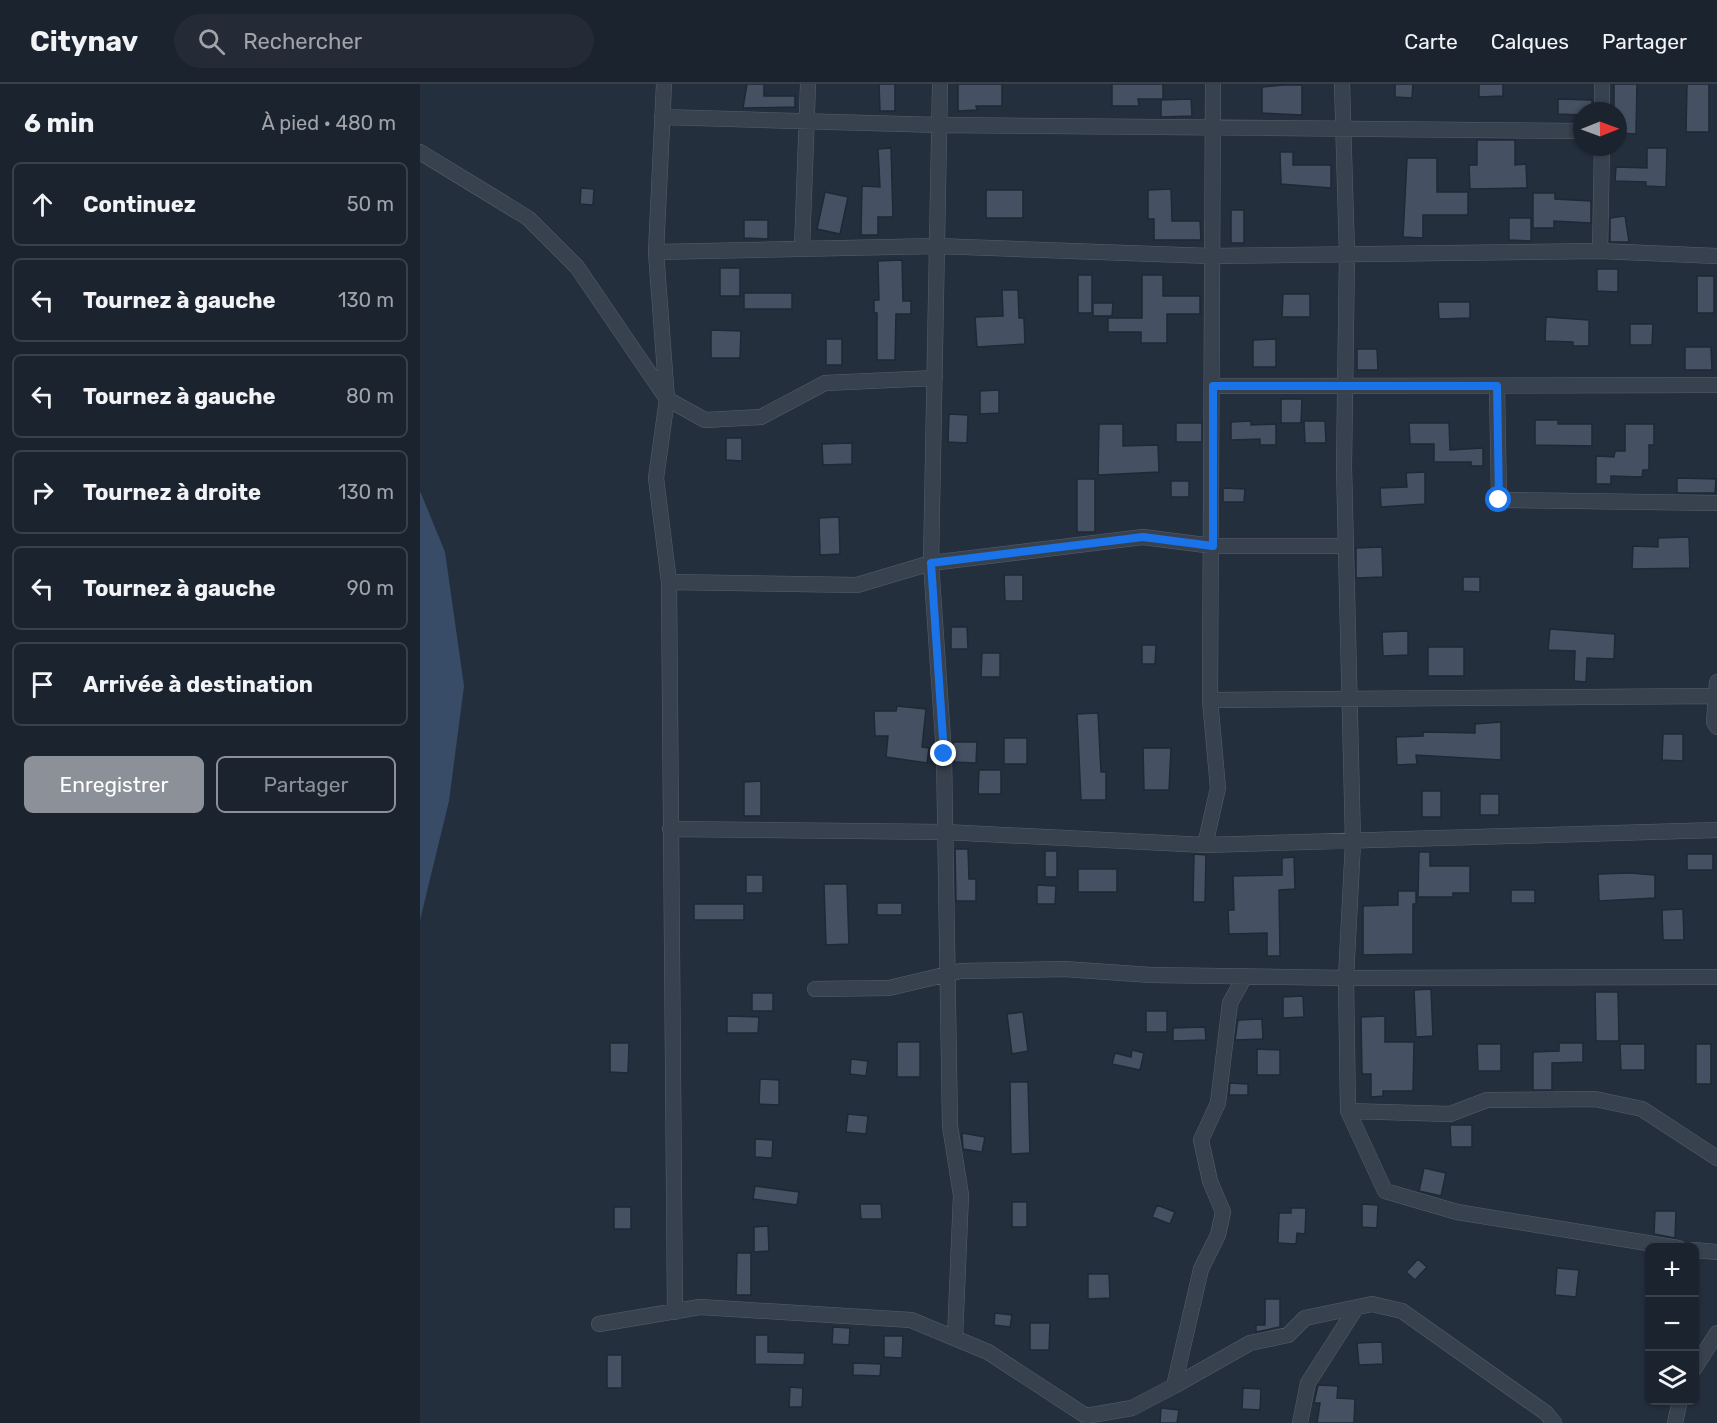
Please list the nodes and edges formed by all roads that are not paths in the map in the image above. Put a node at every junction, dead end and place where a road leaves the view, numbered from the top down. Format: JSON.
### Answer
{"nodes":[{"id":1,"x":664,"y":84,"type":"edge"},
{"id":2,"x":808,"y":84,"type":"edge"},
{"id":3,"x":940,"y":84,"type":"edge"},
{"id":4,"x":1213,"y":84,"type":"edge"},
{"id":5,"x":1342,"y":84,"type":"edge"},
{"id":6,"x":1602,"y":84,"type":"edge"},
{"id":7,"x":1602,"y":102,"type":"edge"},
{"id":8,"x":662,"y":117,"type":"junction"},
{"id":9,"x":806,"y":121,"type":"junction"},
{"id":10,"x":939,"y":125,"type":"junction"},
{"id":11,"x":1212,"y":127,"type":"junction"},
{"id":12,"x":1342,"y":127,"type":"junction"},
{"id":13,"x":1573,"y":131,"type":"edge"},
{"id":14,"x":420,"y":152,"type":"edge"},
{"id":15,"x":1602,"y":156,"type":"edge"},
{"id":16,"x":937,"y":246,"type":"junction"},
{"id":17,"x":802,"y":249,"type":"junction"},
{"id":18,"x":1600,"y":251,"type":"junction"},
{"id":19,"x":656,"y":252,"type":"junction"},
{"id":20,"x":1347,"y":254,"type":"junction"},
{"id":21,"x":1210,"y":256,"type":"junction"},
{"id":22,"x":1717,"y":256,"type":"edge"},
{"id":23,"x":935,"y":378,"type":"junction"},
{"id":24,"x":1213,"y":386,"type":"junction"},
{"id":25,"x":1497,"y":386,"type":"junction"},
{"id":26,"x":1717,"y":386,"type":"edge"},
{"id":27,"x":1344,"y":387,"type":"junction"},
{"id":28,"x":667,"y":399,"type":"junction"},
{"id":29,"x":1717,"y":503,"type":"edge"},
{"id":30,"x":1213,"y":546,"type":"junction"},
{"id":31,"x":1346,"y":546,"type":"junction"},
{"id":32,"x":931,"y":563,"type":"junction"},
{"id":33,"x":669,"y":582,"type":"junction"},
{"id":34,"x":1717,"y":689,"type":"edge"},
{"id":35,"x":1210,"y":700,"type":"junction"},
{"id":36,"x":1350,"y":701,"type":"junction"},
{"id":37,"x":1717,"y":727,"type":"edge"},
{"id":38,"x":670,"y":829,"type":"junction"},
{"id":39,"x":1717,"y":830,"type":"edge"},
{"id":40,"x":945,"y":832,"type":"junction"},
{"id":41,"x":1353,"y":842,"type":"junction"},
{"id":42,"x":1205,"y":845,"type":"junction"},
{"id":43,"x":946,"y":973,"type":"junction"},
{"id":44,"x":1245,"y":976,"type":"junction"},
{"id":45,"x":1717,"y":977,"type":"edge"},
{"id":46,"x":1346,"y":978,"type":"junction"},
{"id":47,"x":816,"y":989,"type":"dead end"},
{"id":48,"x":1347,"y":1111,"type":"junction"},
{"id":49,"x":1717,"y":1158,"type":"edge"},
{"id":50,"x":1647,"y":1243,"type":"edge"},
{"id":51,"x":1699,"y":1250,"type":"edge"},
{"id":52,"x":1717,"y":1252,"type":"edge"},
{"id":53,"x":1356,"y":1308,"type":"junction"},
{"id":54,"x":675,"y":1312,"type":"junction"},
{"id":55,"x":599,"y":1324,"type":"dead end"},
{"id":56,"x":1717,"y":1333,"type":"edge"},
{"id":57,"x":955,"y":1338,"type":"junction"},
{"id":58,"x":1699,"y":1363,"type":"edge"},
{"id":59,"x":1174,"y":1386,"type":"junction"},
{"id":60,"x":1679,"y":1405,"type":"edge"},
{"id":61,"x":1086,"y":1420,"type":"edge"},
{"id":62,"x":1300,"y":1423,"type":"edge"},
{"id":63,"x":1554,"y":1423,"type":"edge"},
{"id":64,"x":1675,"y":1423,"type":"edge"}],
"edges":[{"from":1,"to":8,"type":"street"},
{"from":2,"to":9,"type":"street"},
{"from":3,"to":10,"type":"street"},
{"from":4,"to":11,"type":"street"},
{"from":5,"to":12,"type":"street"},
{"from":6,"to":7,"type":"street"},
{"from":8,"to":9,"type":"street"},
{"from":8,"to":19,"type":"street"},
{"from":9,"to":10,"type":"street"},
{"from":9,"to":17,"type":"street"},
{"from":10,"to":11,"type":"street"},
{"from":10,"to":16,"type":"street"},
{"from":11,"to":12,"type":"street"},
{"from":11,"to":21,"type":"street"},
{"from":12,"to":13,"type":"street"},
{"from":12,"to":20,"type":"street"},
{"from":14,"to":28,"type":"street"},
{"from":15,"to":18,"type":"street"},
{"from":16,"to":17,"type":"street"},
{"from":16,"to":21,"type":"street"},
{"from":16,"to":23,"type":"street"},
{"from":17,"to":19,"type":"street"},
{"from":18,"to":20,"type":"street"},
{"from":18,"to":22,"type":"street"},
{"from":19,"to":28,"type":"street"},
{"from":20,"to":21,"type":"street"},
{"from":20,"to":27,"type":"street"},
{"from":21,"to":24,"type":"street"},
{"from":23,"to":28,"type":"street"},
{"from":23,"to":32,"type":"street"},
{"from":24,"to":27,"type":"street"},
{"from":24,"to":30,"type":"street"},
{"from":25,"to":26,"type":"street"},
{"from":25,"to":27,"type":"street"},
{"from":25,"to":29,"type":"street"},
{"from":27,"to":31,"type":"street"},
{"from":28,"to":33,"type":"street"},
{"from":30,"to":31,"type":"street"},
{"from":30,"to":32,"type":"street"},
{"from":30,"to":35,"type":"street"},
{"from":31,"to":36,"type":"street"},
{"from":32,"to":33,"type":"street"},
{"from":32,"to":40,"type":"street"},
{"from":33,"to":38,"type":"street"},
{"from":34,"to":36,"type":"street"},
{"from":34,"to":37,"type":"street"},
{"from":35,"to":36,"type":"street"},
{"from":35,"to":42,"type":"street"},
{"from":36,"to":41,"type":"street"},
{"from":38,"to":40,"type":"street"},
{"from":38,"to":54,"type":"street"},
{"from":39,"to":41,"type":"street"},
{"from":40,"to":42,"type":"street"},
{"from":40,"to":43,"type":"street"},
{"from":41,"to":42,"type":"street"},
{"from":41,"to":46,"type":"street"},
{"from":43,"to":44,"type":"street"},
{"from":43,"to":47,"type":"street"},
{"from":43,"to":57,"type":"street"},
{"from":44,"to":46,"type":"street"},
{"from":44,"to":59,"type":"street"},
{"from":45,"to":46,"type":"street"},
{"from":46,"to":48,"type":"street"},
{"from":48,"to":49,"type":"street"},
{"from":48,"to":50,"type":"street"},
{"from":51,"to":52,"type":"street"},
{"from":53,"to":59,"type":"street"},
{"from":53,"to":62,"type":"street"},
{"from":53,"to":63,"type":"street"},
{"from":54,"to":55,"type":"street"},
{"from":54,"to":57,"type":"street"},
{"from":56,"to":58,"type":"street"},
{"from":57,"to":61,"type":"street"},
{"from":59,"to":61,"type":"street"},
{"from":60,"to":64,"type":"street"}]}
